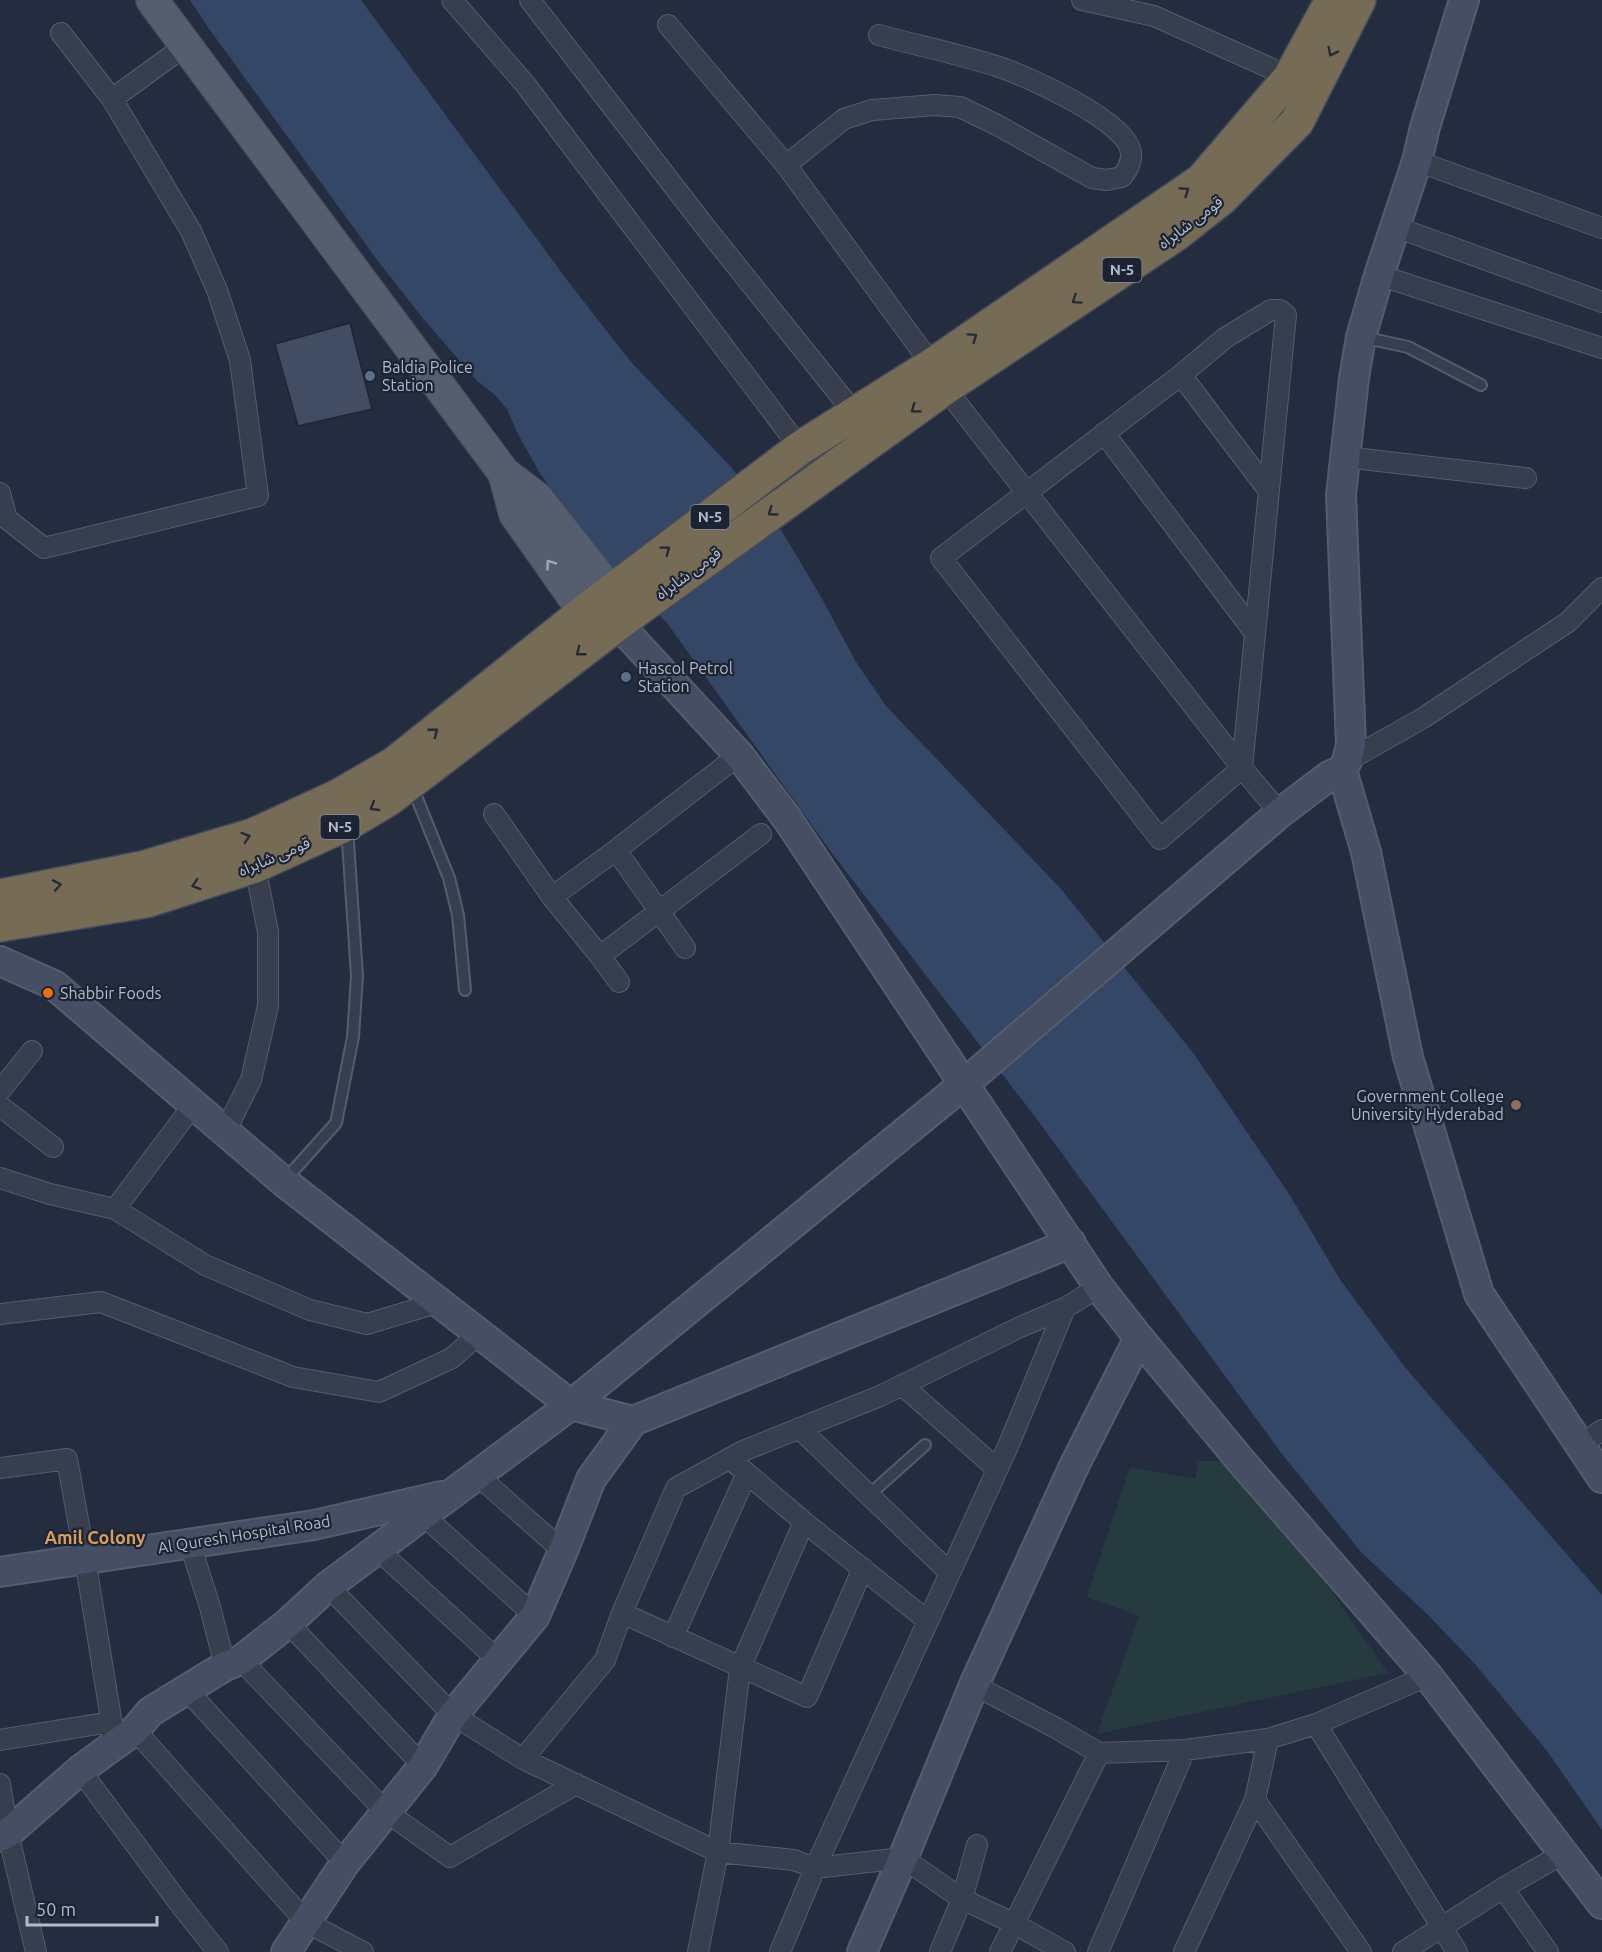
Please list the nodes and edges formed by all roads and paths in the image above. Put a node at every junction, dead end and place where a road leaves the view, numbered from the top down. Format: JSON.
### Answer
{"nodes":[{"id":1,"x":152,"y":0,"type":"edge"},
{"id":2,"x":452,"y":0,"type":"edge"},
{"id":3,"x":530,"y":0,"type":"edge"},
{"id":4,"x":1082,"y":0,"type":"edge"},
{"id":5,"x":1332,"y":0,"type":"edge"},
{"id":6,"x":1359,"y":0,"type":"edge"},
{"id":7,"x":1464,"y":0,"type":"edge"},
{"id":8,"x":668,"y":25,"type":"dead end"},
{"id":9,"x":61,"y":33,"type":"dead end"},
{"id":10,"x":879,"y":35,"type":"dead end"},
{"id":11,"x":185,"y":46,"type":"junction"},
{"id":12,"x":1290,"y":77,"type":"junction"},
{"id":13,"x":112,"y":99,"type":"junction"},
{"id":14,"x":1417,"y":161,"type":"junction"},
{"id":15,"x":786,"y":165,"type":"junction"},
{"id":16,"x":1166,"y":223,"type":"junction"},
{"id":17,"x":1396,"y":227,"type":"junction"},
{"id":18,"x":1602,"y":228,"type":"edge"},
{"id":19,"x":1378,"y":275,"type":"junction"},
{"id":20,"x":1602,"y":302,"type":"edge"},
{"id":21,"x":1361,"y":337,"type":"junction"},
{"id":22,"x":1602,"y":348,"type":"edge"},
{"id":23,"x":1180,"y":375,"type":"junction"},
{"id":24,"x":938,"y":376,"type":"junction"},
{"id":25,"x":1481,"y":385,"type":"dead end"},
{"id":26,"x":855,"y":414,"type":"junction"},
{"id":27,"x":1104,"y":433,"type":"junction"},
{"id":28,"x":800,"y":448,"type":"junction"},
{"id":29,"x":1345,"y":457,"type":"junction"},
{"id":30,"x":504,"y":472,"type":"junction"},
{"id":31,"x":1526,"y":478,"type":"dead end"},
{"id":32,"x":1027,"y":491,"type":"junction"},
{"id":33,"x":1269,"y":491,"type":"junction"},
{"id":34,"x":0,"y":493,"type":"edge"},
{"id":35,"x":1600,"y":594,"type":"edge"},
{"id":36,"x":618,"y":604,"type":"junction"},
{"id":37,"x":584,"y":612,"type":"junction"},
{"id":38,"x":1255,"y":633,"type":"junction"},
{"id":39,"x":739,"y":755,"type":"junction"},
{"id":40,"x":1345,"y":766,"type":"junction"},
{"id":41,"x":1242,"y":768,"type":"junction"},
{"id":42,"x":403,"y":773,"type":"junction"},
{"id":43,"x":1280,"y":813,"type":"junction"},
{"id":44,"x":494,"y":814,"type":"dead end"},
{"id":45,"x":347,"y":824,"type":"junction"},
{"id":46,"x":761,"y":834,"type":"dead end"},
{"id":47,"x":616,"y":850,"type":"junction"},
{"id":48,"x":255,"y":866,"type":"junction"},
{"id":49,"x":0,"y":896,"type":"edge"},
{"id":50,"x":552,"y":897,"type":"junction"},
{"id":51,"x":659,"y":911,"type":"junction"},
{"id":52,"x":0,"y":925,"type":"edge"},
{"id":53,"x":685,"y":948,"type":"dead end"},
{"id":54,"x":600,"y":956,"type":"junction"},
{"id":55,"x":0,"y":961,"type":"edge"},
{"id":56,"x":619,"y":982,"type":"dead end"},
{"id":57,"x":465,"y":990,"type":"dead end"},
{"id":58,"x":32,"y":1051,"type":"dead end"},
{"id":59,"x":964,"y":1084,"type":"junction"},
{"id":60,"x":0,"y":1091,"type":"edge"},
{"id":61,"x":194,"y":1104,"type":"junction"},
{"id":62,"x":0,"y":1106,"type":"edge"},
{"id":63,"x":226,"y":1130,"type":"junction"},
{"id":64,"x":52,"y":1147,"type":"dead end"},
{"id":65,"x":0,"y":1178,"type":"edge"},
{"id":66,"x":284,"y":1182,"type":"junction"},
{"id":67,"x":115,"y":1209,"type":"junction"},
{"id":68,"x":1071,"y":1243,"type":"junction"},
{"id":69,"x":1100,"y":1287,"type":"junction"},
{"id":70,"x":440,"y":1302,"type":"junction"},
{"id":71,"x":1065,"y":1308,"type":"junction"},
{"id":72,"x":0,"y":1314,"type":"edge"},
{"id":73,"x":480,"y":1333,"type":"junction"},
{"id":74,"x":1139,"y":1338,"type":"junction"},
{"id":75,"x":902,"y":1385,"type":"junction"},
{"id":76,"x":571,"y":1405,"type":"junction"},
{"id":77,"x":633,"y":1421,"type":"junction"},
{"id":78,"x":799,"y":1428,"type":"junction"},
{"id":79,"x":1591,"y":1438,"type":"edge"},
{"id":80,"x":925,"y":1444,"type":"dead end"},
{"id":81,"x":730,"y":1459,"type":"junction"},
{"id":82,"x":0,"y":1468,"type":"edge"},
{"id":83,"x":997,"y":1469,"type":"junction"},
{"id":84,"x":747,"y":1473,"type":"junction"},
{"id":85,"x":477,"y":1475,"type":"junction"},
{"id":86,"x":1602,"y":1478,"type":"edge"},
{"id":87,"x":452,"y":1493,"type":"junction"},
{"id":88,"x":869,"y":1495,"type":"junction"},
{"id":89,"x":423,"y":1515,"type":"junction"},
{"id":90,"x":804,"y":1522,"type":"junction"},
{"id":91,"x":190,"y":1544,"type":"junction"},
{"id":92,"x":377,"y":1549,"type":"junction"},
{"id":93,"x":563,"y":1551,"type":"junction"},
{"id":94,"x":85,"y":1559,"type":"junction"},
{"id":95,"x":863,"y":1568,"type":"junction"},
{"id":96,"x":0,"y":1572,"type":"edge"},
{"id":97,"x":949,"y":1572,"type":"junction"},
{"id":98,"x":328,"y":1586,"type":"junction"},
{"id":99,"x":622,"y":1613,"type":"junction"},
{"id":100,"x":535,"y":1616,"type":"junction"},
{"id":101,"x":928,"y":1621,"type":"junction"},
{"id":102,"x":288,"y":1623,"type":"junction"},
{"id":103,"x":673,"y":1637,"type":"junction"},
{"id":104,"x":499,"y":1661,"type":"junction"},
{"id":105,"x":233,"y":1663,"type":"junction"},
{"id":106,"x":740,"y":1668,"type":"junction"},
{"id":107,"x":1428,"y":1676,"type":"junction"},
{"id":108,"x":974,"y":1685,"type":"junction"},
{"id":109,"x":186,"y":1689,"type":"junction"},
{"id":110,"x":453,"y":1715,"type":"junction"},
{"id":111,"x":1316,"y":1724,"type":"junction"},
{"id":112,"x":118,"y":1733,"type":"junction"},
{"id":113,"x":1268,"y":1739,"type":"junction"},
{"id":114,"x":0,"y":1740,"type":"edge"},
{"id":115,"x":1185,"y":1750,"type":"junction"},
{"id":116,"x":1099,"y":1753,"type":"junction"},
{"id":117,"x":523,"y":1759,"type":"junction"},
{"id":118,"x":423,"y":1766,"type":"junction"},
{"id":119,"x":80,"y":1770,"type":"junction"},
{"id":120,"x":0,"y":1784,"type":"edge"},
{"id":121,"x":576,"y":1784,"type":"junction"},
{"id":122,"x":1255,"y":1800,"type":"junction"},
{"id":123,"x":386,"y":1811,"type":"junction"},
{"id":124,"x":4,"y":1835,"type":"edge"},
{"id":125,"x":977,"y":1845,"type":"dead end"},
{"id":126,"x":718,"y":1852,"type":"junction"},
{"id":127,"x":1564,"y":1853,"type":"junction"},
{"id":128,"x":903,"y":1858,"type":"junction"},
{"id":129,"x":345,"y":1863,"type":"junction"},
{"id":130,"x":815,"y":1868,"type":"junction"},
{"id":131,"x":1503,"y":1888,"type":"junction"},
{"id":132,"x":962,"y":1899,"type":"junction"},
{"id":133,"x":1602,"y":1904,"type":"edge"},
{"id":134,"x":306,"y":1922,"type":"junction"},
{"id":135,"x":1013,"y":1923,"type":"junction"},
{"id":136,"x":1440,"y":1927,"type":"junction"},
{"id":137,"x":355,"y":1950,"type":"edge"},
{"id":138,"x":36,"y":1952,"type":"edge"},
{"id":139,"x":218,"y":1952,"type":"edge"},
{"id":140,"x":286,"y":1952,"type":"edge"},
{"id":141,"x":698,"y":1952,"type":"edge"},
{"id":142,"x":780,"y":1952,"type":"edge"},
{"id":143,"x":862,"y":1952,"type":"edge"},
{"id":144,"x":940,"y":1952,"type":"edge"},
{"id":145,"x":1000,"y":1952,"type":"edge"},
{"id":146,"x":1065,"y":1952,"type":"edge"},
{"id":147,"x":1098,"y":1952,"type":"edge"},
{"id":148,"x":1184,"y":1952,"type":"edge"},
{"id":149,"x":1362,"y":1952,"type":"edge"},
{"id":150,"x":1403,"y":1952,"type":"edge"},
{"id":151,"x":1457,"y":1952,"type":"edge"},
{"id":152,"x":1548,"y":1952,"type":"edge"}],
"edges":[{"from":1,"to":11,"type":"main road"},
{"from":2,"to":28,"type":"street"},
{"from":3,"to":26,"type":"street"},
{"from":4,"to":12,"type":"street"},
{"from":5,"to":12,"type":"highway","name":"قومی شاہراہ","number":"N-5"},
{"from":6,"to":16,"type":"highway","name":"قومی شاہراہ","number":"N-5","one_way":true},
{"from":7,"to":14,"type":"street"},
{"from":8,"to":15,"type":"street"},
{"from":9,"to":13,"type":"street"},
{"from":10,"to":15,"type":"street"},
{"from":11,"to":13,"type":"street"},
{"from":11,"to":30,"type":"main road"},
{"from":16,"to":12,"type":"highway","name":"قومی شاہراہ","number":"N-5","one_way":true},
{"from":13,"to":34,"type":"street"},
{"from":14,"to":17,"type":"street"},
{"from":14,"to":18,"type":"street"},
{"from":15,"to":24,"type":"street"},
{"from":16,"to":24,"type":"highway","name":"قومی شاہراہ","number":"N-5"},
{"from":17,"to":19,"type":"street"},
{"from":17,"to":20,"type":"street"},
{"from":19,"to":21,"type":"street"},
{"from":19,"to":22,"type":"street"},
{"from":21,"to":25,"type":"lane"},
{"from":21,"to":29,"type":"street"},
{"from":23,"to":27,"type":"street"},
{"from":23,"to":33,"type":"street"},
{"from":23,"to":33,"type":"street"},
{"from":24,"to":26,"type":"highway","name":"قومی شاہراہ","number":"N-5"},
{"from":24,"to":32,"type":"street"},
{"from":24,"to":36,"type":"highway","name":"قومی شاہراہ","number":"N-5","one_way":true},
{"from":26,"to":28,"type":"highway","name":"قومی شاہراہ","number":"N-5"},
{"from":27,"to":32,"type":"street"},
{"from":27,"to":38,"type":"street"},
{"from":36,"to":28,"type":"highway","name":"قومی شاہراہ","number":"N-5","one_way":true},
{"from":29,"to":31,"type":"street"},
{"from":29,"to":40,"type":"street"},
{"from":30,"to":36,"type":"main road"},
{"from":37,"to":30,"type":"main road","one_way":true},
{"from":32,"to":41,"type":"street"},
{"from":32,"to":41,"type":"street"},
{"from":33,"to":38,"type":"street"},
{"from":35,"to":40,"type":"street"},
{"from":36,"to":37,"type":"highway","name":"قومی شاہراہ","number":"N-5"},
{"from":36,"to":39,"type":"street"},
{"from":36,"to":42,"type":"highway","name":"قومی شاہراہ","number":"N-5","one_way":true},
{"from":42,"to":37,"type":"highway","name":"قومی شاہراہ","number":"N-5","one_way":true},
{"from":38,"to":41,"type":"street"},
{"from":39,"to":47,"type":"street"},
{"from":39,"to":59,"type":"street"},
{"from":40,"to":43,"type":"street"},
{"from":40,"to":79,"type":"street"},
{"from":41,"to":43,"type":"street"},
{"from":42,"to":45,"type":"highway","name":"قومی شاہراہ","number":"N-5","one_way":true},
{"from":49,"to":42,"type":"highway","name":"قومی شاہراہ","number":"N-5","one_way":true},
{"from":42,"to":57,"type":"lane"},
{"from":43,"to":59,"type":"street"},
{"from":44,"to":50,"type":"street"},
{"from":45,"to":48,"type":"highway","name":"قومی شاہراہ","number":"N-5"},
{"from":45,"to":66,"type":"lane"},
{"from":46,"to":51,"type":"street"},
{"from":47,"to":50,"type":"street"},
{"from":47,"to":51,"type":"street"},
{"from":48,"to":52,"type":"highway","name":"قومی شاہراہ","number":"N-5","one_way":true},
{"from":48,"to":63,"type":"street"},
{"from":50,"to":54,"type":"street"},
{"from":51,"to":53,"type":"street"},
{"from":51,"to":54,"type":"street"},
{"from":54,"to":56,"type":"street"},
{"from":55,"to":61,"type":"street"},
{"from":58,"to":60,"type":"street"},
{"from":59,"to":68,"type":"street"},
{"from":59,"to":76,"type":"street"},
{"from":61,"to":63,"type":"street"},
{"from":61,"to":67,"type":"street"},
{"from":62,"to":64,"type":"street"},
{"from":63,"to":66,"type":"street"},
{"from":65,"to":67,"type":"street"},
{"from":66,"to":70,"type":"street"},
{"from":67,"to":70,"type":"street"},
{"from":68,"to":69,"type":"street"},
{"from":68,"to":77,"type":"street"},
{"from":69,"to":71,"type":"street"},
{"from":69,"to":74,"type":"street"},
{"from":70,"to":73,"type":"street"},
{"from":71,"to":75,"type":"street"},
{"from":71,"to":83,"type":"street"},
{"from":72,"to":73,"type":"street"},
{"from":73,"to":76,"type":"street"},
{"from":74,"to":107,"type":"street"},
{"from":74,"to":108,"type":"street"},
{"from":75,"to":78,"type":"street"},
{"from":75,"to":83,"type":"street"},
{"from":76,"to":77,"type":"street"},
{"from":76,"to":85,"type":"street"},
{"from":77,"to":93,"type":"street"},
{"from":78,"to":81,"type":"street"},
{"from":78,"to":88,"type":"street"},
{"from":79,"to":86,"type":"street"},
{"from":80,"to":88,"type":"lane"},
{"from":81,"to":84,"type":"street"},
{"from":81,"to":99,"type":"street"},
{"from":82,"to":94,"type":"street"},
{"from":83,"to":97,"type":"street"},
{"from":84,"to":90,"type":"street"},
{"from":84,"to":103,"type":"street"},
{"from":85,"to":87,"type":"street"},
{"from":85,"to":93,"type":"street"},
{"from":87,"to":89,"type":"street"},
{"from":87,"to":91,"type":"street","name":"Al Quresh Hospital Road"},
{"from":88,"to":97,"type":"street"},
{"from":89,"to":92,"type":"street"},
{"from":89,"to":100,"type":"street"},
{"from":90,"to":95,"type":"street"},
{"from":90,"to":106,"type":"street"},
{"from":91,"to":94,"type":"street","name":"Al Quresh Hospital Road"},
{"from":91,"to":105,"type":"street"},
{"from":92,"to":98,"type":"street"},
{"from":92,"to":104,"type":"street"},
{"from":93,"to":100,"type":"street"},
{"from":94,"to":96,"type":"street","name":"Al Quresh Hospital Road"},
{"from":94,"to":112,"type":"street"},
{"from":95,"to":101,"type":"street"},
{"from":95,"to":106,"type":"street"},
{"from":97,"to":101,"type":"street"},
{"from":98,"to":102,"type":"street"},
{"from":98,"to":110,"type":"street"},
{"from":99,"to":103,"type":"street"},
{"from":99,"to":117,"type":"street"},
{"from":100,"to":104,"type":"street"},
{"from":101,"to":130,"type":"street"},
{"from":102,"to":105,"type":"street"},
{"from":102,"to":118,"type":"street"},
{"from":103,"to":106,"type":"street"},
{"from":104,"to":110,"type":"street"},
{"from":105,"to":109,"type":"street"},
{"from":105,"to":123,"type":"street"},
{"from":106,"to":126,"type":"street"},
{"from":107,"to":111,"type":"street"},
{"from":107,"to":127,"type":"street"},
{"from":108,"to":116,"type":"street"},
{"from":108,"to":128,"type":"street"},
{"from":109,"to":112,"type":"street"},
{"from":109,"to":129,"type":"street"},
{"from":110,"to":117,"type":"street"},
{"from":110,"to":118,"type":"street"},
{"from":111,"to":113,"type":"street"},
{"from":111,"to":136,"type":"street"},
{"from":112,"to":114,"type":"street"},
{"from":112,"to":119,"type":"street"},
{"from":112,"to":134,"type":"street"},
{"from":113,"to":115,"type":"street"},
{"from":113,"to":122,"type":"street"},
{"from":115,"to":116,"type":"street"},
{"from":115,"to":147,"type":"street"},
{"from":116,"to":135,"type":"street"},
{"from":117,"to":121,"type":"street"},
{"from":118,"to":123,"type":"street"},
{"from":119,"to":124,"type":"street"},
{"from":119,"to":139,"type":"street"},
{"from":120,"to":124,"type":"street"},
{"from":121,"to":123,"type":"street"},
{"from":121,"to":126,"type":"street"},
{"from":122,"to":148,"type":"street"},
{"from":122,"to":149,"type":"street"},
{"from":123,"to":129,"type":"street"},
{"from":124,"to":138,"type":"street"},
{"from":125,"to":132,"type":"street"},
{"from":126,"to":130,"type":"street"},
{"from":126,"to":141,"type":"street"},
{"from":127,"to":131,"type":"street"},
{"from":127,"to":133,"type":"street"},
{"from":128,"to":130,"type":"street"},
{"from":128,"to":132,"type":"street"},
{"from":128,"to":143,"type":"street"},
{"from":129,"to":134,"type":"street"},
{"from":130,"to":142,"type":"street"},
{"from":131,"to":136,"type":"street"},
{"from":131,"to":152,"type":"street"},
{"from":132,"to":135,"type":"street"},
{"from":132,"to":144,"type":"street"},
{"from":134,"to":137,"type":"street"},
{"from":134,"to":140,"type":"street"},
{"from":135,"to":145,"type":"street"},
{"from":135,"to":146,"type":"street"},
{"from":136,"to":150,"type":"street"},
{"from":136,"to":151,"type":"street"}]}
